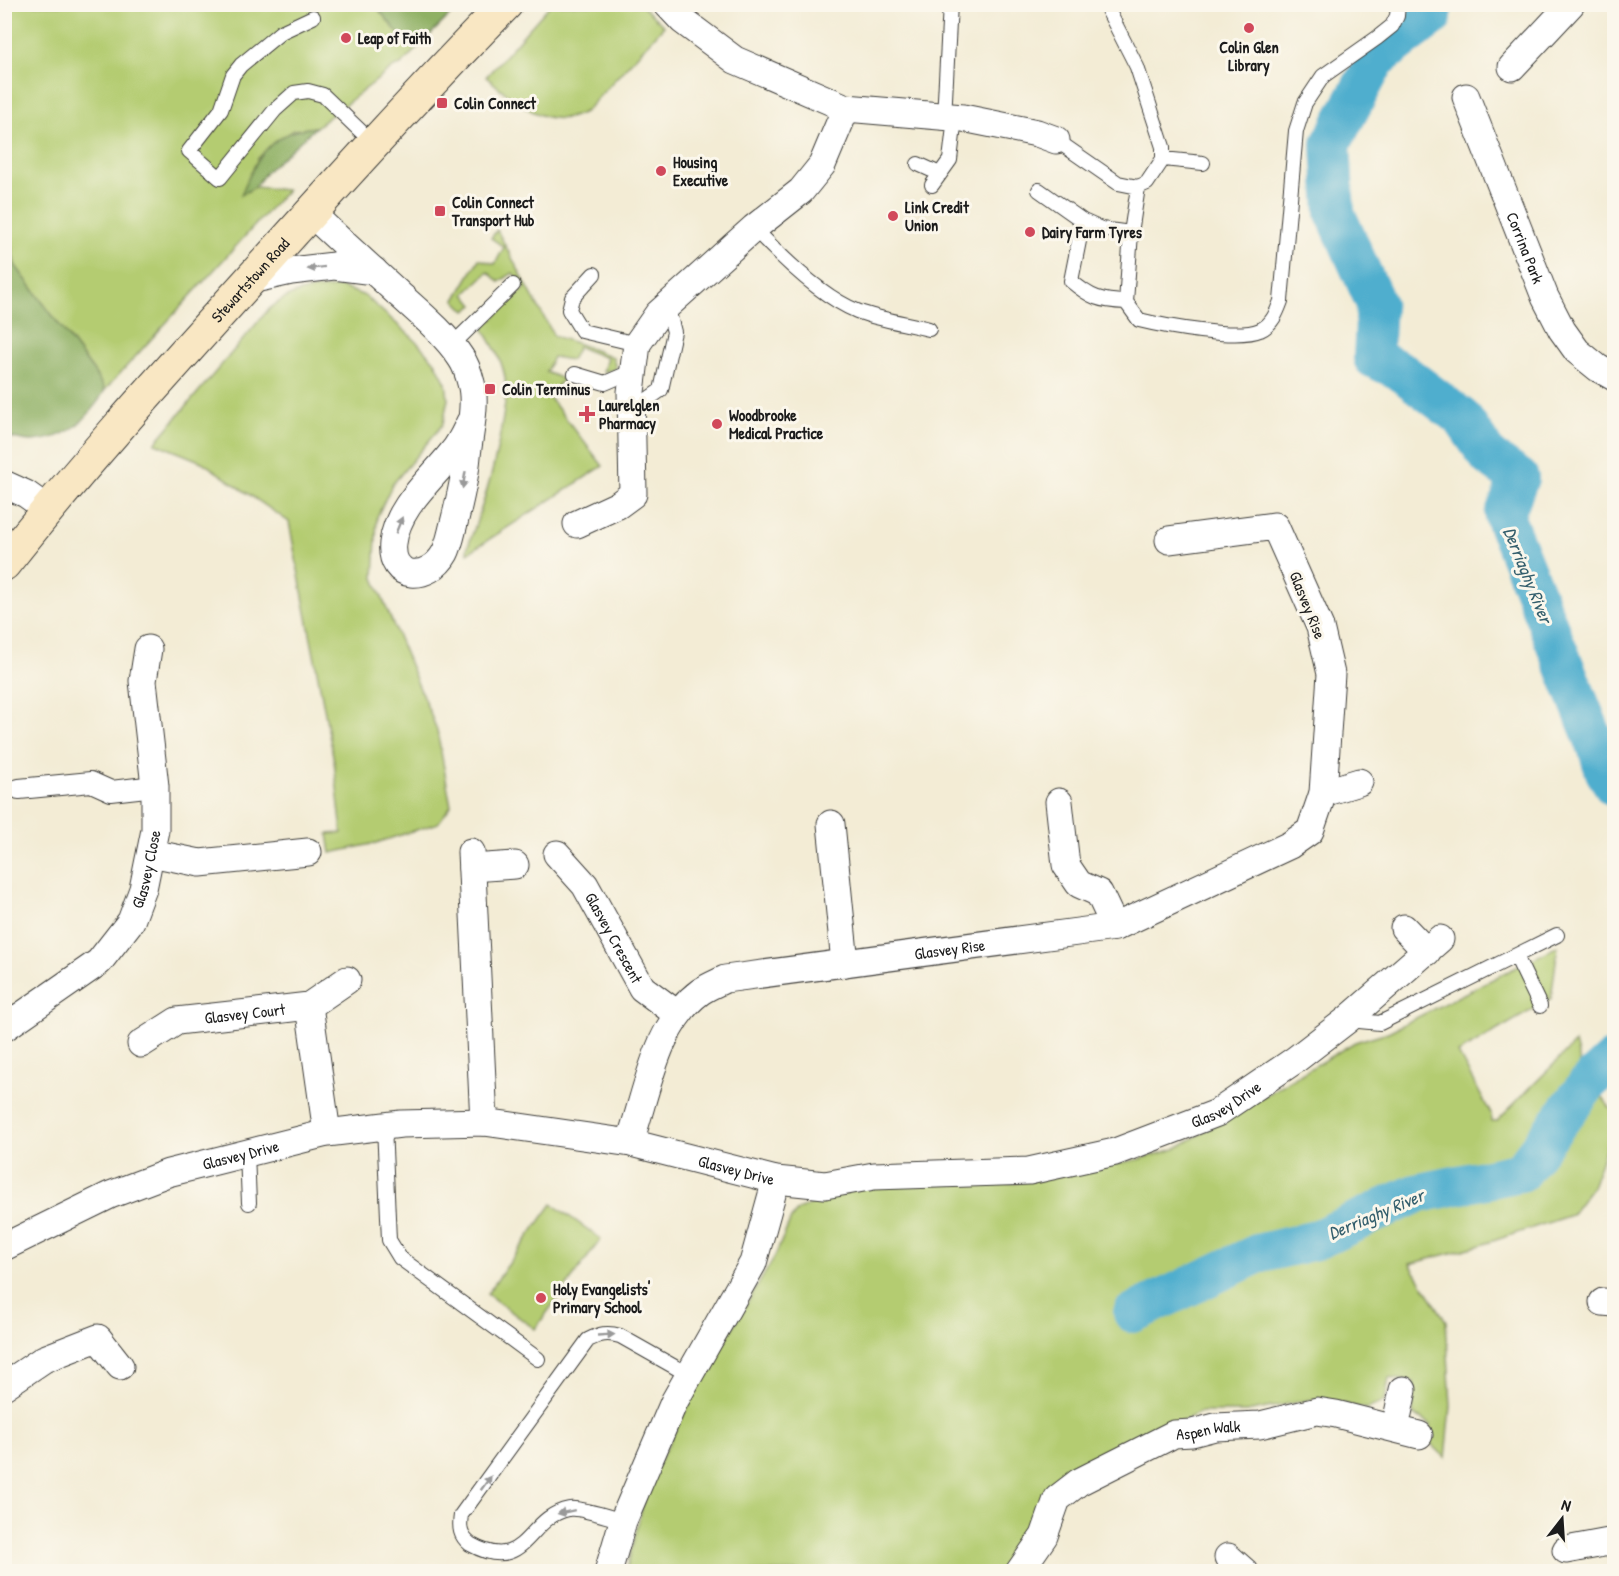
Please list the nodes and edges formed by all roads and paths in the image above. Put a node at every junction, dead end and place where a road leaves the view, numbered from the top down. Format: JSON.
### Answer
{"nodes":[{"id":1,"x":506,"y":4,"type":"edge"},
{"id":2,"x":667,"y":4,"type":"edge"},
{"id":3,"x":950,"y":4,"type":"edge"},
{"id":4,"x":1105,"y":4,"type":"edge"},
{"id":5,"x":1398,"y":4,"type":"edge"},
{"id":6,"x":1571,"y":4,"type":"edge"},
{"id":7,"x":313,"y":17,"type":"dead end"},
{"id":8,"x":1512,"y":67,"type":"dead end"},
{"id":9,"x":1466,"y":97,"type":"dead end"},
{"id":10,"x":846,"y":108,"type":"junction"},
{"id":11,"x":950,"y":118,"type":"junction"},
{"id":12,"x":1056,"y":140,"type":"joint"},
{"id":13,"x":373,"y":143,"type":"junction"},
{"id":14,"x":1163,"y":159,"type":"junction"},
{"id":15,"x":1203,"y":163,"type":"dead end"},
{"id":16,"x":918,"y":164,"type":"dead end"},
{"id":17,"x":1138,"y":187,"type":"junction"},
{"id":18,"x":1039,"y":190,"type":"dead end"},
{"id":19,"x":310,"y":213,"type":"junction"},
{"id":20,"x":1083,"y":221,"type":"junction"},
{"id":21,"x":754,"y":228,"type":"junction"},
{"id":22,"x":1131,"y":233,"type":"junction"},
{"id":23,"x":374,"y":271,"type":"junction"},
{"id":24,"x":594,"y":274,"type":"dead end"},
{"id":25,"x":250,"y":280,"type":"junction"},
{"id":26,"x":513,"y":285,"type":"dead end"},
{"id":27,"x":1126,"y":302,"type":"junction"},
{"id":28,"x":667,"y":305,"type":"junction"},
{"id":29,"x":929,"y":329,"type":"dead end"},
{"id":30,"x":637,"y":344,"type":"junction"},
{"id":31,"x":451,"y":346,"type":"junction"},
{"id":32,"x":633,"y":371,"type":"junction"},
{"id":33,"x":575,"y":374,"type":"dead end"},
{"id":34,"x":1614,"y":377,"type":"edge"},
{"id":35,"x":631,"y":411,"type":"junction"},
{"id":36,"x":470,"y":422,"type":"junction"},
{"id":37,"x":4,"y":484,"type":"edge"},
{"id":38,"x":47,"y":508,"type":"junction"},
{"id":39,"x":578,"y":524,"type":"dead end"},
{"id":40,"x":1169,"y":540,"type":"dead end"},
{"id":41,"x":4,"y":564,"type":"edge"},
{"id":42,"x":148,"y":650,"type":"dead end"},
{"id":43,"x":1359,"y":782,"type":"dead end"},
{"id":44,"x":155,"y":786,"type":"junction"},
{"id":45,"x":19,"y":789,"type":"dead end"},
{"id":46,"x":1323,"y":793,"type":"junction"},
{"id":47,"x":1059,"y":802,"type":"dead end"},
{"id":48,"x":831,"y":824,"type":"dead end"},
{"id":49,"x":309,"y":852,"type":"dead end"},
{"id":50,"x":151,"y":853,"type":"junction"},
{"id":51,"x":557,"y":854,"type":"dead end"},
{"id":52,"x":515,"y":865,"type":"dead end"},
{"id":53,"x":1115,"y":927,"type":"junction"},
{"id":54,"x":1404,"y":928,"type":"dead end"},
{"id":55,"x":1557,"y":935,"type":"dead end"},
{"id":56,"x":1516,"y":956,"type":"junction"},
{"id":57,"x":845,"y":963,"type":"junction"},
{"id":58,"x":347,"y":980,"type":"dead end"},
{"id":59,"x":309,"y":1006,"type":"junction"},
{"id":60,"x":1540,"y":1006,"type":"dead end"},
{"id":61,"x":677,"y":1014,"type":"junction"},
{"id":62,"x":1347,"y":1020,"type":"junction"},
{"id":63,"x":5,"y":1026,"type":"edge"},
{"id":64,"x":141,"y":1044,"type":"dead end"},
{"id":65,"x":484,"y":1122,"type":"junction"},
{"id":66,"x":384,"y":1126,"type":"junction"},
{"id":67,"x":327,"y":1133,"type":"junction"},
{"id":68,"x":631,"y":1143,"type":"junction"},
{"id":69,"x":247,"y":1153,"type":"junction"},
{"id":70,"x":776,"y":1180,"type":"junction"},
{"id":71,"x":249,"y":1203,"type":"dead end"},
{"id":72,"x":4,"y":1247,"type":"edge"},
{"id":73,"x":538,"y":1359,"type":"dead end"},
{"id":74,"x":120,"y":1366,"type":"dead end"},
{"id":75,"x":689,"y":1375,"type":"junction"},
{"id":76,"x":4,"y":1386,"type":"edge"},
{"id":77,"x":1403,"y":1390,"type":"dead end"},
{"id":78,"x":623,"y":1521,"type":"junction"},
{"id":79,"x":1612,"y":1549,"type":"edge"},
{"id":80,"x":1566,"y":1550,"type":"dead end"},
{"id":81,"x":608,"y":1572,"type":"edge"},
{"id":82,"x":1019,"y":1572,"type":"edge"}],
"edges":[{"from":1,"to":13,"type":"main road","name":"Stewartstown Road"},
{"from":2,"to":10,"type":"street"},
{"from":3,"to":11,"type":"lane"},
{"from":4,"to":14,"type":"lane"},
{"from":5,"to":27,"type":"lane"},
{"from":6,"to":8,"type":"street"},
{"from":7,"to":13,"type":"lane"},
{"from":9,"to":34,"type":"street","name":"Corrina Park"},
{"from":10,"to":11,"type":"street"},
{"from":10,"to":21,"type":"street"},
{"from":11,"to":12,"type":"street"},
{"from":11,"to":16,"type":"lane"},
{"from":12,"to":17,"type":"lane"},
{"from":13,"to":19,"type":"main road","name":"Stewartstown Road"},
{"from":14,"to":15,"type":"lane"},
{"from":14,"to":17,"type":"lane"},
{"from":17,"to":22,"type":"lane"},
{"from":18,"to":20,"type":"lane"},
{"from":19,"to":23,"type":"street"},
{"from":19,"to":25,"type":"main road","name":"Stewartstown Road"},
{"from":20,"to":22,"type":"lane"},
{"from":20,"to":27,"type":"lane"},
{"from":21,"to":28,"type":"street"},
{"from":21,"to":29,"type":"lane"},
{"from":22,"to":27,"type":"lane"},
{"from":23,"to":25,"type":"street","one_way":true},
{"from":23,"to":31,"type":"street"},
{"from":24,"to":30,"type":"lane"},
{"from":25,"to":38,"type":"main road","name":"Stewartstown Road"},
{"from":26,"to":31,"type":"lane"},
{"from":28,"to":30,"type":"street"},
{"from":28,"to":35,"type":"lane"},
{"from":30,"to":32,"type":"street"},
{"from":31,"to":36,"type":"street"},
{"from":32,"to":33,"type":"lane"},
{"from":32,"to":35,"type":"street"},
{"from":35,"to":39,"type":"street"},
{"from":36,"to":36,"type":"street","one_way":true},
{"from":37,"to":38,"type":"street"},
{"from":38,"to":41,"type":"main road","name":"Stewartstown Road"},
{"from":40,"to":46,"type":"street","name":"Glasvey Rise"},
{"from":42,"to":44,"type":"street","name":"Glasvey Close"},
{"from":43,"to":46,"type":"street"},
{"from":44,"to":45,"type":"street"},
{"from":44,"to":50,"type":"street","name":"Glasvey Close"},
{"from":46,"to":53,"type":"street","name":"Glasvey Rise"},
{"from":47,"to":53,"type":"street"},
{"from":48,"to":57,"type":"street"},
{"from":49,"to":50,"type":"street"},
{"from":50,"to":63,"type":"street","name":"Glasvey Close"},
{"from":51,"to":61,"type":"street","name":"Glasvey Crescent"},
{"from":52,"to":65,"type":"street"},
{"from":53,"to":57,"type":"street","name":"Glasvey Rise"},
{"from":54,"to":62,"type":"street","name":"Glasvey Drive"},
{"from":55,"to":56,"type":"lane"},
{"from":56,"to":60,"type":"lane"},
{"from":56,"to":62,"type":"lane"},
{"from":57,"to":61,"type":"street","name":"Glasvey Rise"},
{"from":58,"to":59,"type":"street","name":"Glasvey Court"},
{"from":59,"to":64,"type":"street","name":"Glasvey Court"},
{"from":59,"to":67,"type":"street"},
{"from":61,"to":68,"type":"street","name":"Glasvey Rise"},
{"from":62,"to":70,"type":"street","name":"Glasvey Drive"},
{"from":65,"to":66,"type":"street","name":"Glasvey Drive"},
{"from":65,"to":68,"type":"street","name":"Glasvey Drive"},
{"from":66,"to":67,"type":"street","name":"Glasvey Drive"},
{"from":66,"to":73,"type":"lane"},
{"from":67,"to":69,"type":"street","name":"Glasvey Drive"},
{"from":68,"to":70,"type":"street","name":"Glasvey Drive"},
{"from":69,"to":71,"type":"lane"},
{"from":69,"to":72,"type":"street","name":"Glasvey Drive"},
{"from":70,"to":75,"type":"street"},
{"from":74,"to":76,"type":"street"},
{"from":75,"to":78,"type":"street"},
{"from":78,"to":75,"type":"lane","one_way":true},
{"from":77,"to":82,"type":"street","name":"Aspen Walk"},
{"from":78,"to":81,"type":"street"},
{"from":79,"to":80,"type":"street"}]}
